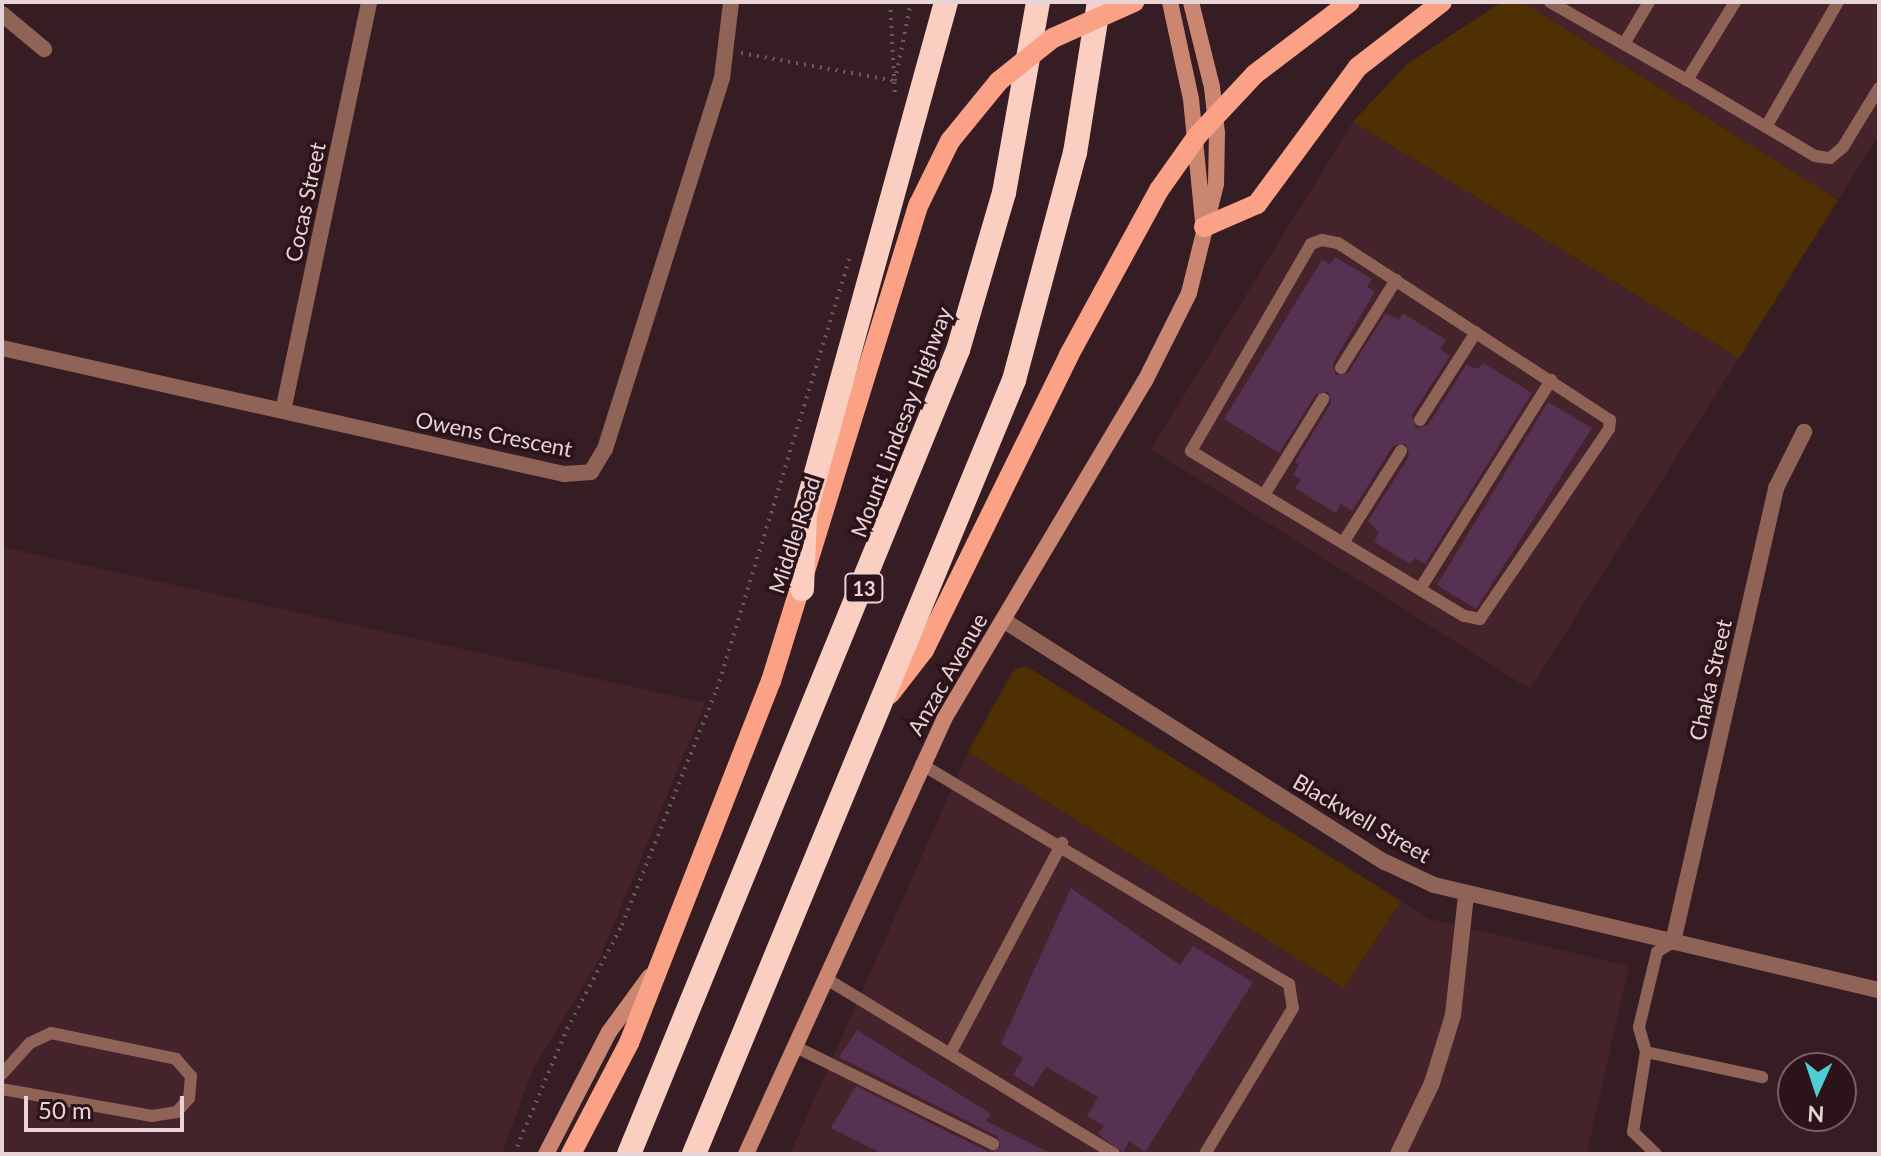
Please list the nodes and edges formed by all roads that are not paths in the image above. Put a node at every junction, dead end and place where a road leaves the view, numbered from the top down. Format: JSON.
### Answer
{"nodes":[{"id":1,"x":369,"y":2,"type":"edge"},
{"id":2,"x":731,"y":2,"type":"edge"},
{"id":3,"x":946,"y":2,"type":"edge"},
{"id":4,"x":1038,"y":2,"type":"edge"},
{"id":5,"x":1099,"y":2,"type":"edge"},
{"id":6,"x":1134,"y":2,"type":"edge"},
{"id":7,"x":1170,"y":2,"type":"edge"},
{"id":8,"x":1191,"y":2,"type":"edge"},
{"id":9,"x":1350,"y":2,"type":"edge"},
{"id":10,"x":1442,"y":2,"type":"edge"},
{"id":11,"x":1550,"y":2,"type":"edge"},
{"id":12,"x":1649,"y":2,"type":"edge"},
{"id":13,"x":1735,"y":2,"type":"edge"},
{"id":14,"x":1838,"y":2,"type":"edge"},
{"id":15,"x":2,"y":14,"type":"edge"},
{"id":16,"x":1624,"y":44,"type":"junction"},
{"id":17,"x":44,"y":49,"type":"dead end"},
{"id":18,"x":1687,"y":80,"type":"junction"},
{"id":19,"x":1879,"y":88,"type":"edge"},
{"id":20,"x":1766,"y":127,"type":"junction"},
{"id":21,"x":1204,"y":227,"type":"junction"},
{"id":22,"x":1396,"y":280,"type":"junction"},
{"id":23,"x":1476,"y":332,"type":"junction"},
{"id":24,"x":2,"y":348,"type":"edge"},
{"id":25,"x":1341,"y":368,"type":"dead end"},
{"id":26,"x":1551,"y":380,"type":"junction"},
{"id":27,"x":1323,"y":399,"type":"dead end"},
{"id":28,"x":283,"y":411,"type":"junction"},
{"id":29,"x":1420,"y":420,"type":"dead end"},
{"id":30,"x":1804,"y":432,"type":"dead end"},
{"id":31,"x":1401,"y":451,"type":"dead end"},
{"id":32,"x":1264,"y":495,"type":"junction"},
{"id":33,"x":1343,"y":543,"type":"junction"},
{"id":34,"x":802,"y":589,"type":"junction"},
{"id":35,"x":1420,"y":589,"type":"junction"},
{"id":36,"x":1003,"y":620,"type":"junction"},
{"id":37,"x":882,"y":705,"type":"junction"},
{"id":38,"x":921,"y":764,"type":"junction"},
{"id":39,"x":1062,"y":843,"type":"junction"},
{"id":40,"x":1466,"y":895,"type":"junction"},
{"id":41,"x":1673,"y":942,"type":"junction"},
{"id":42,"x":655,"y":971,"type":"junction"},
{"id":43,"x":825,"y":978,"type":"junction"},
{"id":44,"x":1879,"y":990,"type":"edge"},
{"id":45,"x":794,"y":1046,"type":"junction"},
{"id":46,"x":951,"y":1052,"type":"junction"},
{"id":47,"x":1646,"y":1052,"type":"junction"},
{"id":48,"x":2,"y":1074,"type":"edge"},
{"id":49,"x":1762,"y":1077,"type":"dead end"},
{"id":50,"x":2,"y":1089,"type":"edge"},
{"id":51,"x":993,"y":1144,"type":"dead end"},
{"id":52,"x":546,"y":1154,"type":"edge"},
{"id":53,"x":571,"y":1154,"type":"edge"},
{"id":54,"x":629,"y":1154,"type":"edge"},
{"id":55,"x":694,"y":1154,"type":"edge"},
{"id":56,"x":746,"y":1154,"type":"edge"},
{"id":57,"x":1114,"y":1154,"type":"edge"},
{"id":58,"x":1205,"y":1154,"type":"edge"},
{"id":59,"x":1398,"y":1154,"type":"edge"},
{"id":60,"x":1656,"y":1154,"type":"edge"}],
"edges":[{"from":1,"to":28,"type":"street","name":"Cocas Street"},
{"from":2,"to":28,"type":"street","name":"Owens Crescent"},
{"from":3,"to":34,"type":"highway"},
{"from":4,"to":54,"type":"highway","name":"Mount Lindesay Highway","number":"13"},
{"from":5,"to":37,"type":"highway"},
{"from":6,"to":34,"type":"main road","name":"Middle Road","bridge":true},
{"from":7,"to":21,"type":"main road","name":"Anzac Avenue"},
{"from":8,"to":21,"type":"main road","name":"Anzac Avenue"},
{"from":9,"to":37,"type":"main road","bridge":true},
{"from":10,"to":21,"type":"main road"},
{"from":11,"to":16,"type":"lane"},
{"from":12,"to":16,"type":"lane"},
{"from":13,"to":18,"type":"lane"},
{"from":14,"to":20,"type":"lane"},
{"from":15,"to":17,"type":"street"},
{"from":16,"to":18,"type":"lane"},
{"from":18,"to":20,"type":"lane"},
{"from":19,"to":20,"type":"lane"},
{"from":21,"to":36,"type":"main road","name":"Anzac Avenue"},
{"from":22,"to":23,"type":"lane"},
{"from":22,"to":25,"type":"lane"},
{"from":22,"to":32,"type":"lane"},
{"from":23,"to":26,"type":"lane"},
{"from":23,"to":29,"type":"lane"},
{"from":24,"to":28,"type":"street","name":"Owens Crescent"},
{"from":26,"to":35,"type":"lane"},
{"from":26,"to":35,"type":"lane"},
{"from":27,"to":32,"type":"lane"},
{"from":30,"to":41,"type":"street","name":"Chaka Street"},
{"from":31,"to":33,"type":"lane"},
{"from":32,"to":33,"type":"lane"},
{"from":33,"to":35,"type":"lane"},
{"from":34,"to":42,"type":"main road","name":"Middle Road"},
{"from":36,"to":38,"type":"main road","name":"Anzac Avenue"},
{"from":36,"to":40,"type":"street","name":"Blackwell Street"},
{"from":37,"to":55,"type":"highway"},
{"from":38,"to":39,"type":"lane"},
{"from":38,"to":43,"type":"main road","name":"Anzac Avenue"},
{"from":39,"to":46,"type":"lane"},
{"from":39,"to":58,"type":"lane"},
{"from":40,"to":41,"type":"street","name":"Blackwell Street"},
{"from":40,"to":59,"type":"street"},
{"from":41,"to":44,"type":"street","name":"Blackwell Street"},
{"from":41,"to":47,"type":"lane"},
{"from":42,"to":52,"type":"main road"},
{"from":42,"to":53,"type":"main road","name":"Middle Road"},
{"from":43,"to":45,"type":"main road","name":"Anzac Avenue"},
{"from":43,"to":46,"type":"lane"},
{"from":45,"to":51,"type":"lane"},
{"from":45,"to":56,"type":"main road","name":"Anzac Avenue"},
{"from":46,"to":57,"type":"lane"},
{"from":47,"to":49,"type":"lane"},
{"from":47,"to":60,"type":"lane"},
{"from":48,"to":50,"type":"lane"}]}
